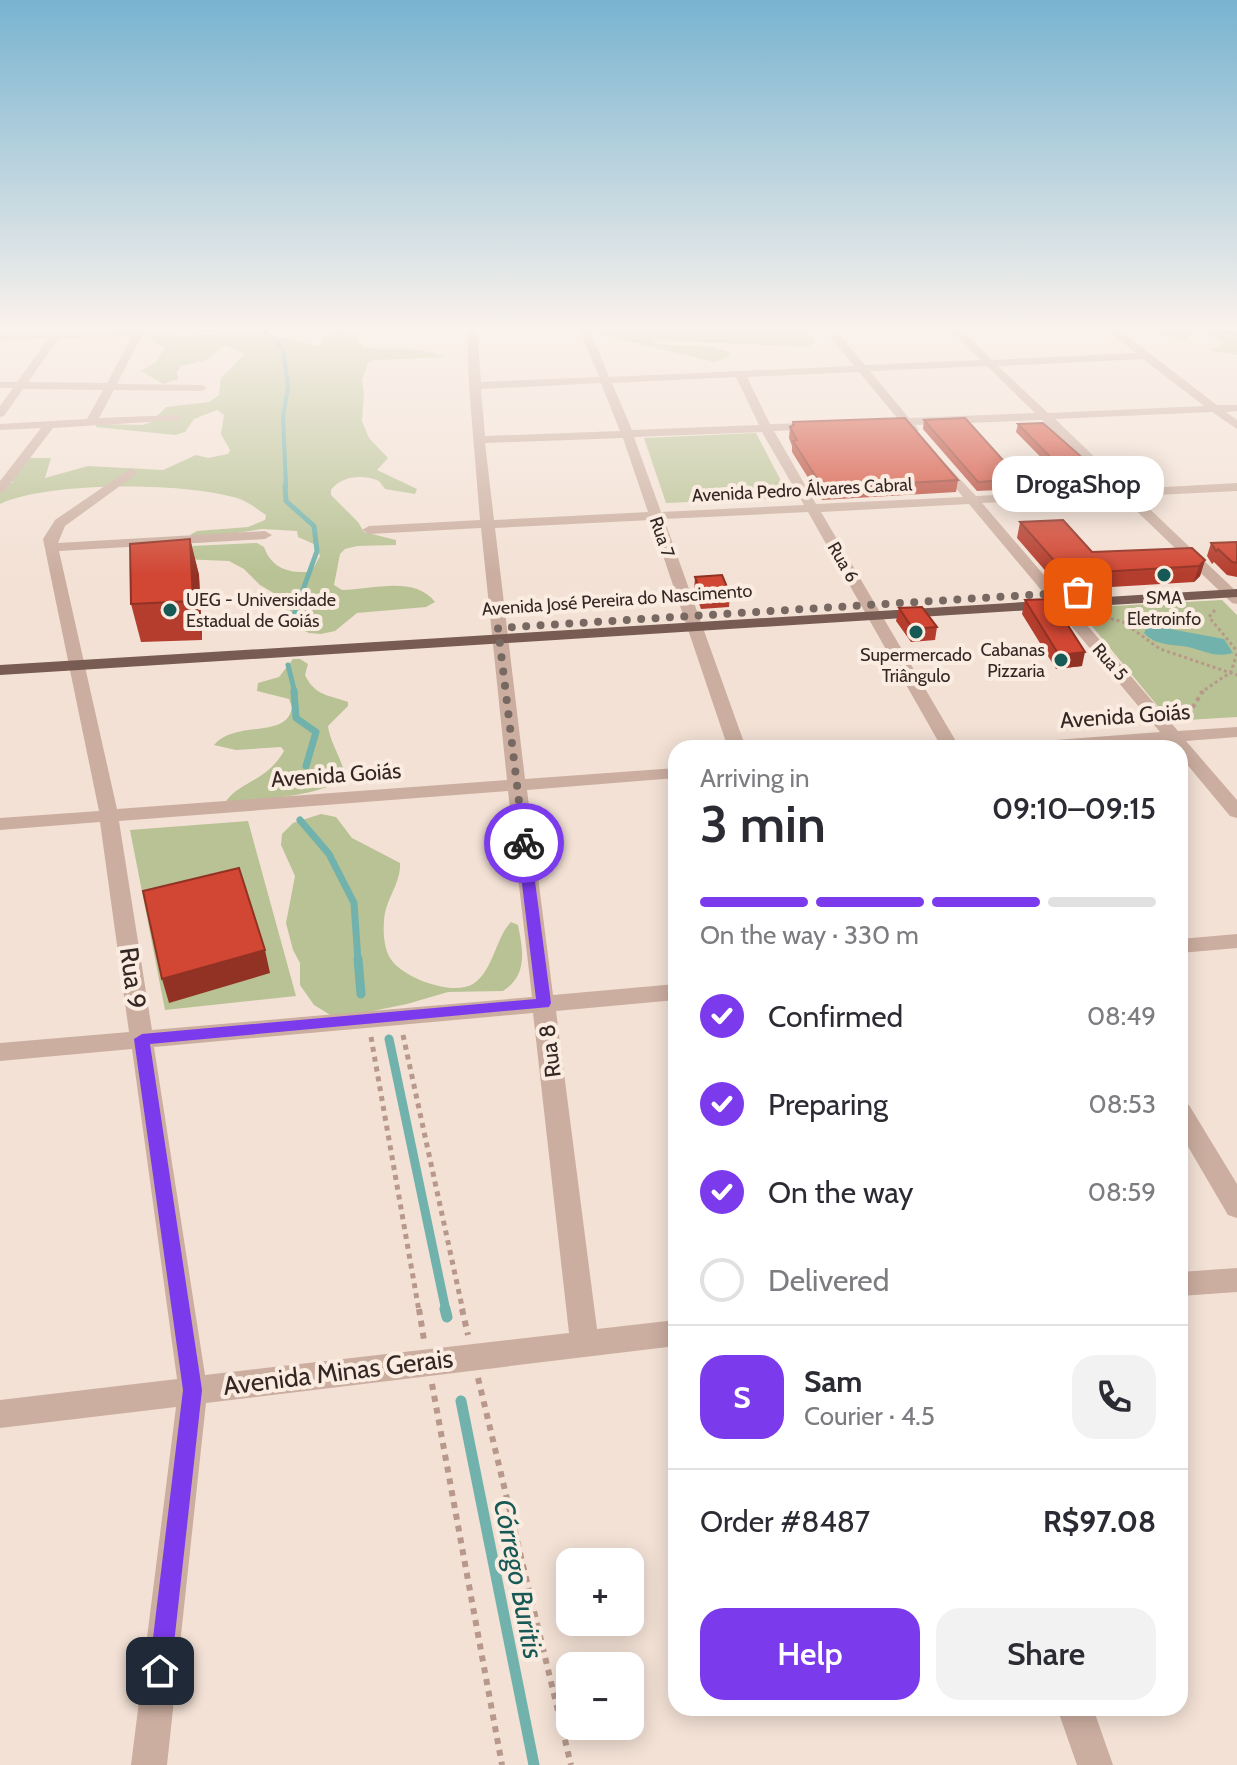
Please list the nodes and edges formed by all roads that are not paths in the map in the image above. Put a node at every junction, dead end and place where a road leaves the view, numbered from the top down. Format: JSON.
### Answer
{"nodes":[{"id":1,"x":97,"y":410,"type":"edge"},
{"id":2,"x":476,"y":410,"type":"edge"},
{"id":3,"x":617,"y":410,"type":"edge"},
{"id":4,"x":758,"y":410,"type":"edge"},
{"id":5,"x":897,"y":410,"type":"edge"},
{"id":6,"x":1038,"y":410,"type":"edge"},
{"id":7,"x":1181,"y":410,"type":"edge"},
{"id":8,"x":1216,"y":410,"type":"edge"},
{"id":9,"x":1044,"y":416,"type":"junction"},
{"id":10,"x":175,"y":418,"type":"dead end"},
{"id":11,"x":906,"y":422,"type":"junction"},
{"id":12,"x":91,"y":423,"type":"junction"},
{"id":13,"x":875,"y":423,"type":"edge"},
{"id":14,"x":50,"y":424,"type":"junction"},
{"id":15,"x":828,"y":425,"type":"edge"},
{"id":16,"x":1237,"y":426,"type":"edge"},
{"id":17,"x":0,"y":427,"type":"edge"},
{"id":18,"x":766,"y":428,"type":"junction"},
{"id":19,"x":627,"y":433,"type":"junction"},
{"id":20,"x":479,"y":440,"type":"junction"},
{"id":21,"x":925,"y":444,"type":"edge"},
{"id":22,"x":934,"y":455,"type":"edge"},
{"id":23,"x":131,"y":472,"type":"dead end"},
{"id":24,"x":1237,"y":487,"type":"edge"},
{"id":25,"x":0,"y":489,"type":"edge"},
{"id":26,"x":1125,"y":492,"type":"junction"},
{"id":27,"x":972,"y":500,"type":"junction"},
{"id":28,"x":812,"y":508,"type":"junction"},
{"id":29,"x":654,"y":516,"type":"junction"},
{"id":30,"x":489,"y":524,"type":"junction"},
{"id":31,"x":369,"y":530,"type":"dead end"},
{"id":32,"x":265,"y":535,"type":"dead end"},
{"id":33,"x":52,"y":547,"type":"junction"},
{"id":34,"x":1232,"y":590,"type":"edge"},
{"id":35,"x":1054,"y":599,"type":"junction"},
{"id":36,"x":871,"y":610,"type":"junction"},
{"id":37,"x":692,"y":621,"type":"junction"},
{"id":38,"x":498,"y":633,"type":"junction"},
{"id":39,"x":0,"y":659,"type":"edge"},
{"id":40,"x":78,"y":660,"type":"junction"},
{"id":41,"x":0,"y":670,"type":"edge"},
{"id":42,"x":1237,"y":732,"type":"edge"},
{"id":43,"x":1175,"y":737,"type":"junction"},
{"id":44,"x":734,"y":740,"type":"edge"},
{"id":45,"x":946,"y":740,"type":"edge"},
{"id":46,"x":1132,"y":740,"type":"edge"},
{"id":47,"x":1177,"y":740,"type":"edge"},
{"id":48,"x":1188,"y":753,"type":"edge"},
{"id":49,"x":668,"y":774,"type":"edge"},
{"id":50,"x":517,"y":785,"type":"junction"},
{"id":51,"x":1237,"y":812,"type":"edge"},
{"id":52,"x":109,"y":816,"type":"junction"},
{"id":53,"x":0,"y":824,"type":"edge"},
{"id":54,"x":1237,"y":941,"type":"edge"},
{"id":55,"x":1188,"y":945,"type":"edge"},
{"id":56,"x":668,"y":993,"type":"edge"},
{"id":57,"x":544,"y":1003,"type":"junction"},
{"id":58,"x":142,"y":1039,"type":"junction"},
{"id":59,"x":0,"y":1052,"type":"edge"},
{"id":60,"x":1188,"y":1125,"type":"edge"},
{"id":61,"x":1237,"y":1207,"type":"edge"},
{"id":62,"x":1237,"y":1280,"type":"edge"},
{"id":63,"x":1188,"y":1283,"type":"edge"},
{"id":64,"x":668,"y":1334,"type":"edge"},
{"id":65,"x":585,"y":1344,"type":"junction"},
{"id":66,"x":193,"y":1390,"type":"junction"},
{"id":67,"x":0,"y":1414,"type":"edge"},
{"id":68,"x":1078,"y":1716,"type":"edge"},
{"id":69,"x":149,"y":1765,"type":"edge"},
{"id":70,"x":1095,"y":1765,"type":"edge"}],
"edges":[{"from":1,"to":12,"type":"street"},
{"from":2,"to":20,"type":"street","name":"Rua 8"},
{"from":3,"to":19,"type":"street","name":"Rua 7"},
{"from":4,"to":18,"type":"street","name":"Rua 6"},
{"from":5,"to":11,"type":"street"},
{"from":6,"to":9,"type":"street"},
{"from":7,"to":9,"type":"street"},
{"from":8,"to":16,"type":"street"},
{"from":9,"to":11,"type":"street"},
{"from":9,"to":26,"type":"street"},
{"from":10,"to":12,"type":"street"},
{"from":11,"to":13,"type":"street"},
{"from":11,"to":21,"type":"street"},
{"from":12,"to":14,"type":"street"},
{"from":14,"to":17,"type":"street"},
{"from":14,"to":25,"type":"street"},
{"from":15,"to":18,"type":"street"},
{"from":18,"to":19,"type":"street"},
{"from":18,"to":28,"type":"street","name":"Rua 6"},
{"from":19,"to":20,"type":"street"},
{"from":19,"to":29,"type":"street","name":"Rua 7"},
{"from":20,"to":30,"type":"street","name":"Rua 8"},
{"from":22,"to":27,"type":"street","name":"Rua 5"},
{"from":23,"to":33,"type":"street"},
{"from":24,"to":26,"type":"street","name":"Avenida Pedro Álvares Cabral"},
{"from":26,"to":27,"type":"street","name":"Avenida Pedro Álvares Cabral"},
{"from":26,"to":34,"type":"street"},
{"from":27,"to":28,"type":"street","name":"Avenida Pedro Álvares Cabral"},
{"from":27,"to":35,"type":"street","name":"Rua 5"},
{"from":28,"to":29,"type":"street","name":"Avenida Pedro Álvares Cabral"},
{"from":28,"to":36,"type":"street","name":"Rua 6"},
{"from":29,"to":30,"type":"street","name":"Avenida Pedro Álvares Cabral"},
{"from":29,"to":37,"type":"street","name":"Rua 7"},
{"from":30,"to":31,"type":"street","name":"Avenida Pedro Álvares Cabral"},
{"from":30,"to":38,"type":"street","name":"Rua 8"},
{"from":32,"to":33,"type":"street"},
{"from":33,"to":40,"type":"street","name":"Rua 9"},
{"from":34,"to":35,"type":"main road","name":"Avenida José Pereira do Nascimento"},
{"from":35,"to":36,"type":"main road","name":"Avenida José Pereira do Nascimento"},
{"from":35,"to":43,"type":"street","name":"Rua 5"},
{"from":36,"to":37,"type":"main road","name":"Avenida José Pereira do Nascimento"},
{"from":36,"to":45,"type":"street","name":"Rua 6"},
{"from":37,"to":38,"type":"main road","name":"Avenida José Pereira do Nascimento"},
{"from":37,"to":44,"type":"street","name":"Rua 7"},
{"from":38,"to":40,"type":"main road","name":"Avenida José Pereira do Nascimento"},
{"from":38,"to":50,"type":"street","name":"Rua 8"},
{"from":39,"to":40,"type":"main road","name":"Avenida José Pereira do Nascimento"},
{"from":40,"to":41,"type":"main road","name":"Avenida José Pereira do Nascimento"},
{"from":40,"to":52,"type":"street","name":"Rua 9"},
{"from":42,"to":43,"type":"street","name":"Avenida Goiás"},
{"from":43,"to":46,"type":"street","name":"Avenida Goiás"},
{"from":43,"to":47,"type":"street","name":"Rua 5"},
{"from":48,"to":51,"type":"street","name":"Rua 5"},
{"from":49,"to":50,"type":"street","name":"Avenida Goiás"},
{"from":50,"to":52,"type":"street","name":"Avenida Goiás"},
{"from":50,"to":57,"type":"street","name":"Rua 8"},
{"from":52,"to":53,"type":"street","name":"Avenida Goiás"},
{"from":52,"to":58,"type":"street","name":"Rua 9"},
{"from":54,"to":55,"type":"street"},
{"from":56,"to":57,"type":"street"},
{"from":57,"to":58,"type":"street"},
{"from":57,"to":65,"type":"street","name":"Rua 8"},
{"from":58,"to":59,"type":"street"},
{"from":58,"to":66,"type":"street","name":"Rua 9"},
{"from":60,"to":61,"type":"street"},
{"from":62,"to":63,"type":"street"},
{"from":64,"to":65,"type":"street","name":"Avenida Minas Gerais"},
{"from":65,"to":66,"type":"street","name":"Avenida Minas Gerais"},
{"from":66,"to":67,"type":"street","name":"Avenida Minas Gerais"},
{"from":66,"to":69,"type":"street","name":"Rua 9"},
{"from":68,"to":70,"type":"street"}]}
